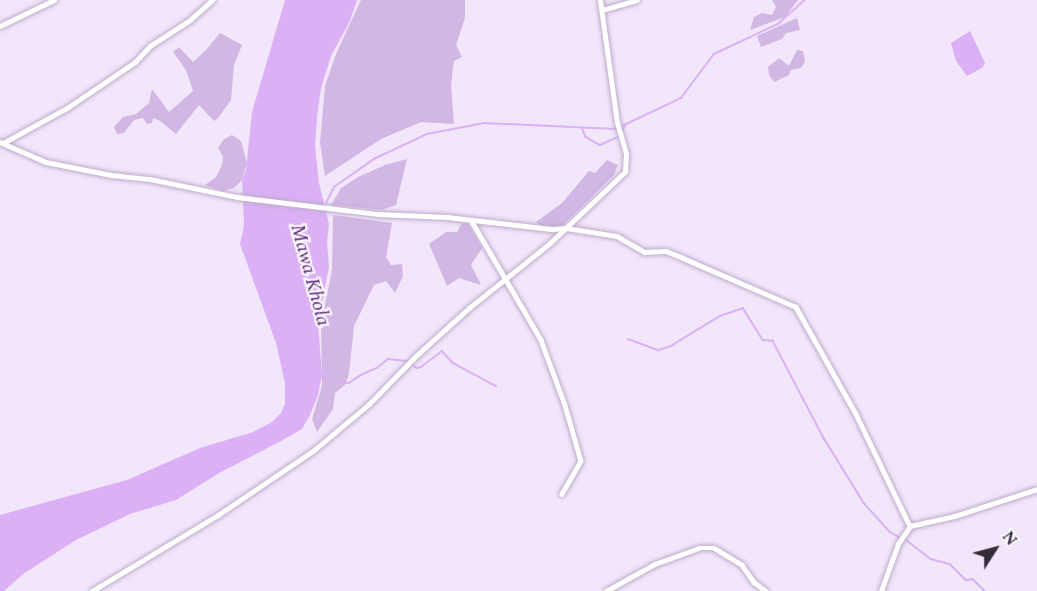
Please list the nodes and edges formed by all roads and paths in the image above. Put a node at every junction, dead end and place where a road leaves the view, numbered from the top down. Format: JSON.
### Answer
{"nodes":[{"id":1,"x":54,"y":0,"type":"edge"},
{"id":2,"x":212,"y":0,"type":"edge"},
{"id":3,"x":600,"y":0,"type":"edge"},
{"id":4,"x":637,"y":0,"type":"edge"},
{"id":5,"x":602,"y":10,"type":"junction"},
{"id":6,"x":0,"y":26,"type":"edge"},
{"id":7,"x":2,"y":142,"type":"edge"},
{"id":8,"x":471,"y":220,"type":"junction"},
{"id":9,"x":566,"y":228,"type":"junction"},
{"id":10,"x":504,"y":280,"type":"junction"},
{"id":11,"x":1037,"y":489,"type":"edge"},
{"id":12,"x":562,"y":494,"type":"dead end"},
{"id":13,"x":910,"y":526,"type":"junction"},
{"id":14,"x":92,"y":591,"type":"edge"},
{"id":15,"x":606,"y":591,"type":"edge"},
{"id":16,"x":766,"y":591,"type":"edge"},
{"id":17,"x":881,"y":591,"type":"edge"}],
"edges":[{"from":1,"to":6,"type":"street"},
{"from":2,"to":7,"type":"street"},
{"from":3,"to":5,"type":"street"},
{"from":4,"to":5,"type":"street"},
{"from":5,"to":9,"type":"street"},
{"from":7,"to":8,"type":"street"},
{"from":8,"to":9,"type":"street"},
{"from":8,"to":10,"type":"street"},
{"from":9,"to":10,"type":"street"},
{"from":9,"to":13,"type":"street"},
{"from":10,"to":12,"type":"street"},
{"from":10,"to":14,"type":"street"},
{"from":11,"to":13,"type":"street"},
{"from":13,"to":17,"type":"street"},
{"from":15,"to":16,"type":"street"}]}
